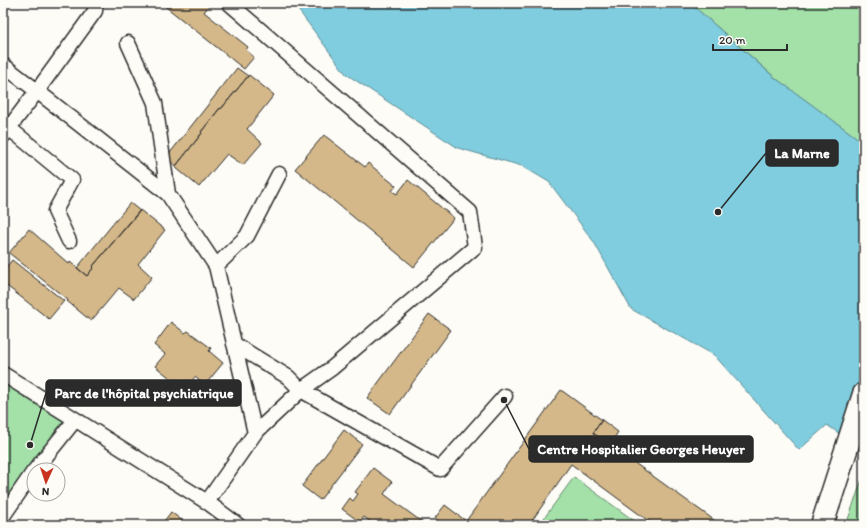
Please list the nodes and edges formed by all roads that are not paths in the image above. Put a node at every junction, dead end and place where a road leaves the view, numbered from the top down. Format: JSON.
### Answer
{"nodes":[{"id":1,"x":96,"y":3,"type":"edge"},
{"id":2,"x":229,"y":3,"type":"edge"},
{"id":3,"x":128,"y":43,"type":"dead end"},
{"id":4,"x":3,"y":65,"type":"edge"},
{"id":5,"x":37,"y":92,"type":"junction"},
{"id":6,"x":5,"y":130,"type":"edge"},
{"id":7,"x":279,"y":174,"type":"dead end"},
{"id":8,"x":168,"y":194,"type":"junction"},
{"id":9,"x":69,"y":241,"type":"dead end"},
{"id":10,"x":216,"y":266,"type":"junction"},
{"id":11,"x":234,"y":344,"type":"junction"},
{"id":12,"x":3,"y":374,"type":"edge"},
{"id":13,"x":301,"y":390,"type":"junction"},
{"id":14,"x":864,"y":394,"type":"edge"},
{"id":15,"x":505,"y":396,"type":"dead end"},
{"id":16,"x":75,"y":420,"type":"junction"},
{"id":17,"x":255,"y":433,"type":"junction"},
{"id":18,"x":42,"y":462,"type":"edge"},
{"id":19,"x":26,"y":484,"type":"edge"},
{"id":20,"x":207,"y":502,"type":"junction"},
{"id":21,"x":3,"y":516,"type":"edge"},
{"id":22,"x":238,"y":525,"type":"edge"},
{"id":23,"x":822,"y":525,"type":"edge"}],
"edges":[{"from":1,"to":5,"type":"lane"},
{"from":2,"to":13,"type":"lane"},
{"from":3,"to":8,"type":"lane"},
{"from":4,"to":5,"type":"lane"},
{"from":5,"to":6,"type":"lane"},
{"from":5,"to":8,"type":"lane"},
{"from":6,"to":9,"type":"lane"},
{"from":7,"to":10,"type":"lane"},
{"from":8,"to":10,"type":"lane"},
{"from":10,"to":11,"type":"lane"},
{"from":11,"to":13,"type":"lane"},
{"from":11,"to":17,"type":"lane"},
{"from":12,"to":16,"type":"lane"},
{"from":13,"to":15,"type":"lane"},
{"from":13,"to":17,"type":"lane"},
{"from":14,"to":23,"type":"main road"},
{"from":16,"to":18,"type":"lane"},
{"from":16,"to":20,"type":"lane"},
{"from":17,"to":20,"type":"lane"},
{"from":19,"to":21,"type":"lane"},
{"from":20,"to":22,"type":"lane"}]}
